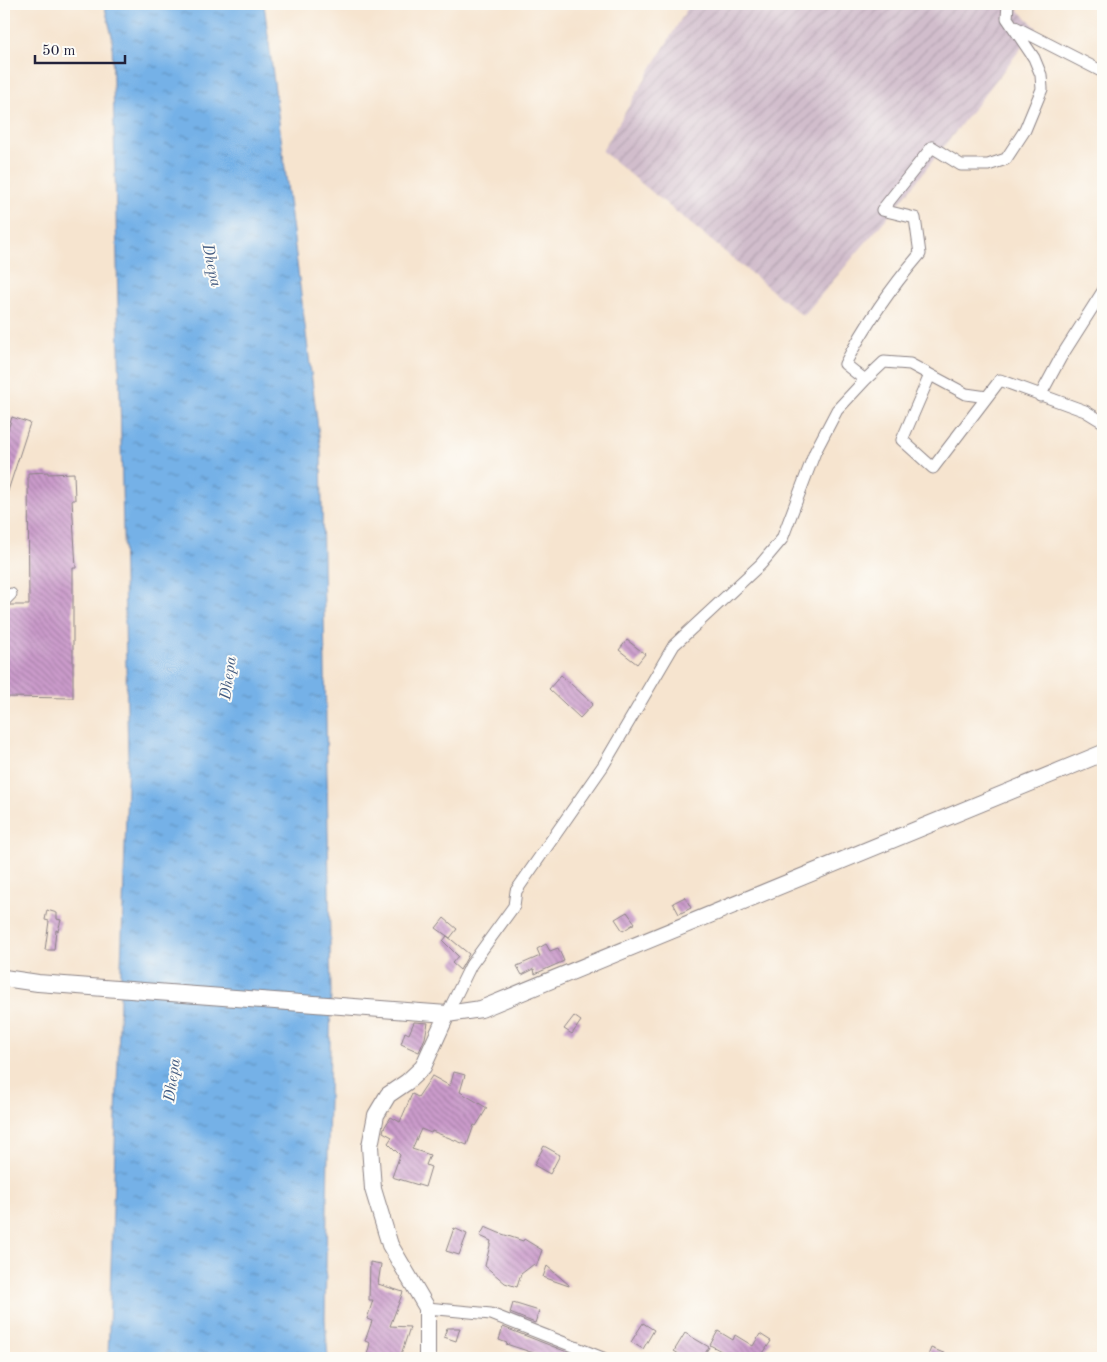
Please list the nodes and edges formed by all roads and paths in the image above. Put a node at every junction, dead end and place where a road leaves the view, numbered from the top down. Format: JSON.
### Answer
{"nodes":[{"id":1,"x":1008,"y":4,"type":"edge"},
{"id":2,"x":1012,"y":26,"type":"junction"},
{"id":3,"x":1103,"y":72,"type":"edge"},
{"id":4,"x":1103,"y":291,"type":"edge"},
{"id":5,"x":930,"y":374,"type":"junction"},
{"id":6,"x":865,"y":380,"type":"junction"},
{"id":7,"x":987,"y":396,"type":"junction"},
{"id":8,"x":1040,"y":396,"type":"junction"},
{"id":9,"x":1103,"y":422,"type":"edge"},
{"id":10,"x":1103,"y":753,"type":"edge"},
{"id":11,"x":4,"y":978,"type":"edge"},
{"id":12,"x":447,"y":1014,"type":"junction"},
{"id":13,"x":427,"y":1308,"type":"junction"},
{"id":14,"x":427,"y":1358,"type":"edge"},
{"id":15,"x":603,"y":1358,"type":"edge"}],
"edges":[{"from":1,"to":2,"type":"street"},
{"from":2,"to":3,"type":"street"},
{"from":2,"to":6,"type":"street"},
{"from":4,"to":8,"type":"street"},
{"from":5,"to":6,"type":"street"},
{"from":5,"to":7,"type":"street"},
{"from":5,"to":7,"type":"street"},
{"from":6,"to":12,"type":"street"},
{"from":7,"to":8,"type":"street"},
{"from":8,"to":9,"type":"street"},
{"from":10,"to":12,"type":"street"},
{"from":11,"to":12,"type":"street"},
{"from":12,"to":13,"type":"street"},
{"from":13,"to":14,"type":"street"},
{"from":13,"to":15,"type":"street"}]}
